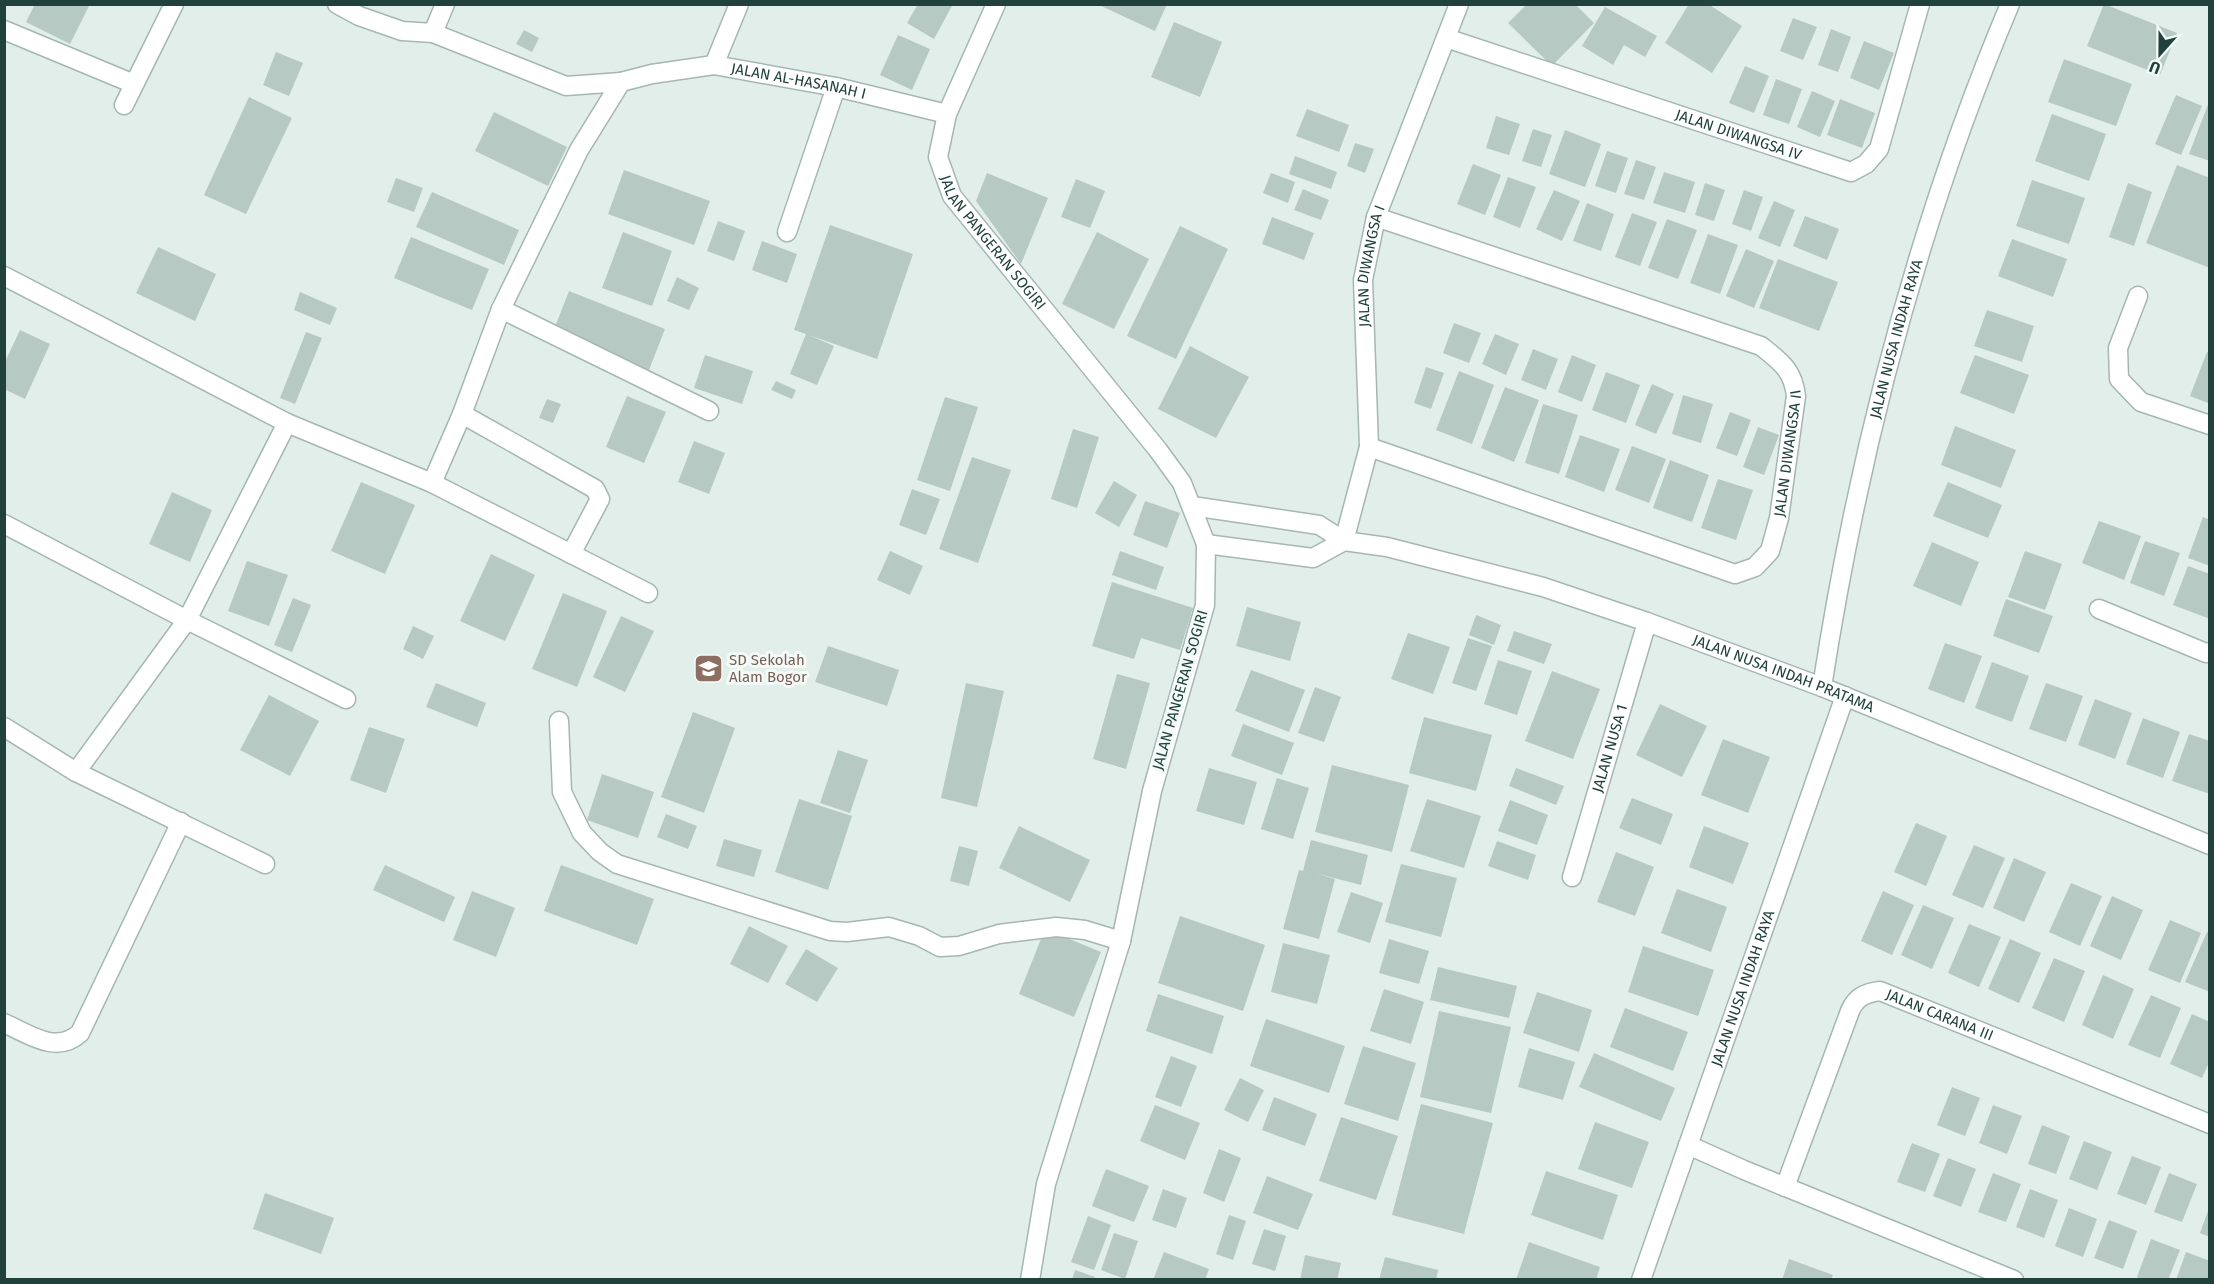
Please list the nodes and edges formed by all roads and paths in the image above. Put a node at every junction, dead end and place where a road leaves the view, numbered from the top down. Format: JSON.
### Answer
{"nodes":[{"id":1,"x":174,"y":4,"type":"edge"},
{"id":2,"x":337,"y":4,"type":"edge"},
{"id":3,"x":446,"y":4,"type":"edge"},
{"id":4,"x":739,"y":4,"type":"edge"},
{"id":5,"x":996,"y":4,"type":"edge"},
{"id":6,"x":1459,"y":4,"type":"edge"},
{"id":7,"x":1920,"y":4,"type":"edge"},
{"id":8,"x":2010,"y":4,"type":"edge"},
{"id":9,"x":4,"y":30,"type":"edge"},
{"id":10,"x":433,"y":33,"type":"junction"},
{"id":11,"x":1446,"y":38,"type":"junction"},
{"id":12,"x":714,"y":65,"type":"junction"},
{"id":13,"x":621,"y":82,"type":"junction"},
{"id":14,"x":134,"y":84,"type":"junction"},
{"id":15,"x":836,"y":87,"type":"junction"},
{"id":16,"x":124,"y":105,"type":"dead end"},
{"id":17,"x":947,"y":114,"type":"junction"},
{"id":18,"x":1376,"y":217,"type":"junction"},
{"id":19,"x":787,"y":232,"type":"dead end"},
{"id":20,"x":4,"y":276,"type":"edge"},
{"id":21,"x":2139,"y":296,"type":"dead end"},
{"id":22,"x":501,"y":309,"type":"junction"},
{"id":23,"x":709,"y":411,"type":"dead end"},
{"id":24,"x":462,"y":414,"type":"junction"},
{"id":25,"x":287,"y":423,"type":"junction"},
{"id":26,"x":2210,"y":425,"type":"edge"},
{"id":27,"x":1369,"y":447,"type":"junction"},
{"id":28,"x":432,"y":483,"type":"junction"},
{"id":29,"x":1192,"y":506,"type":"junction"},
{"id":30,"x":4,"y":524,"type":"edge"},
{"id":31,"x":1344,"y":541,"type":"junction"},
{"id":32,"x":1206,"y":544,"type":"junction"},
{"id":33,"x":571,"y":554,"type":"junction"},
{"id":34,"x":648,"y":593,"type":"dead end"},
{"id":35,"x":2099,"y":609,"type":"dead end"},
{"id":36,"x":187,"y":620,"type":"junction"},
{"id":37,"x":1647,"y":622,"type":"junction"},
{"id":38,"x":2210,"y":652,"type":"edge"},
{"id":39,"x":1822,"y":687,"type":"junction"},
{"id":40,"x":1845,"y":696,"type":"junction"},
{"id":41,"x":346,"y":699,"type":"dead end"},
{"id":42,"x":559,"y":721,"type":"dead end"},
{"id":43,"x":4,"y":727,"type":"edge"},
{"id":44,"x":76,"y":772,"type":"junction"},
{"id":45,"x":181,"y":822,"type":"junction"},
{"id":46,"x":2210,"y":845,"type":"edge"},
{"id":47,"x":265,"y":864,"type":"dead end"},
{"id":48,"x":1572,"y":877,"type":"dead end"},
{"id":49,"x":1121,"y":941,"type":"junction"},
{"id":50,"x":4,"y":1023,"type":"edge"},
{"id":51,"x":2210,"y":1124,"type":"edge"},
{"id":52,"x":1688,"y":1145,"type":"junction"},
{"id":53,"x":1785,"y":1187,"type":"junction"},
{"id":54,"x":1030,"y":1280,"type":"edge"},
{"id":55,"x":1641,"y":1280,"type":"edge"},
{"id":56,"x":2014,"y":1280,"type":"edge"}],
"edges":[{"from":1,"to":14,"type":"street"},
{"from":2,"to":10,"type":"street"},
{"from":3,"to":10,"type":"street"},
{"from":4,"to":12,"type":"street","name":"JALAN AL-HASANAH I"},
{"from":5,"to":17,"type":"street","name":"JALAN PANGERAN SOGIRI"},
{"from":6,"to":11,"type":"street","name":"JALAN DIWANGSA I"},
{"from":7,"to":11,"type":"street","name":"JALAN DIWANGSA IV"},
{"from":8,"to":39,"type":"street","name":"JALAN NUSA INDAH RAYA"},
{"from":9,"to":14,"type":"street"},
{"from":10,"to":13,"type":"street"},
{"from":11,"to":18,"type":"street","name":"JALAN DIWANGSA I"},
{"from":12,"to":13,"type":"street"},
{"from":12,"to":15,"type":"street","name":"JALAN AL-HASANAH I"},
{"from":13,"to":22,"type":"street"},
{"from":14,"to":16,"type":"street"},
{"from":15,"to":17,"type":"street","name":"JALAN AL-HASANAH I"},
{"from":15,"to":19,"type":"street"},
{"from":17,"to":29,"type":"street","name":"JALAN PANGERAN SOGIRI"},
{"from":18,"to":27,"type":"street","name":"JALAN DIWANGSA I"},
{"from":18,"to":27,"type":"street","name":"JALAN DIWANGSA II"},
{"from":20,"to":25,"type":"street"},
{"from":21,"to":26,"type":"street"},
{"from":22,"to":23,"type":"street"},
{"from":22,"to":24,"type":"street"},
{"from":24,"to":28,"type":"street"},
{"from":24,"to":33,"type":"street"},
{"from":25,"to":28,"type":"street"},
{"from":25,"to":36,"type":"street"},
{"from":27,"to":31,"type":"street","name":"JALAN DIWANGSA I"},
{"from":28,"to":33,"type":"street"},
{"from":29,"to":31,"type":"street"},
{"from":29,"to":32,"type":"street","name":"JALAN PANGERAN SOGIRI"},
{"from":30,"to":36,"type":"street"},
{"from":31,"to":32,"type":"street"},
{"from":31,"to":37,"type":"street","name":"JALAN NUSA INDAH PRATAMA"},
{"from":32,"to":49,"type":"street","name":"JALAN PANGERAN SOGIRI"},
{"from":33,"to":34,"type":"street"},
{"from":35,"to":38,"type":"street"},
{"from":36,"to":41,"type":"street"},
{"from":36,"to":44,"type":"street"},
{"from":37,"to":39,"type":"street","name":"JALAN NUSA INDAH PRATAMA"},
{"from":37,"to":48,"type":"street","name":"JALAN NUSA 1"},
{"from":39,"to":40,"type":"street","name":"JALAN NUSA INDAH PRATAMA"},
{"from":40,"to":46,"type":"street","name":"JALAN NUSA INDAH PRATAMA"},
{"from":40,"to":52,"type":"street","name":"JALAN NUSA INDAH RAYA"},
{"from":42,"to":49,"type":"street"},
{"from":43,"to":44,"type":"street"},
{"from":44,"to":45,"type":"street"},
{"from":45,"to":47,"type":"street"},
{"from":45,"to":50,"type":"street"},
{"from":49,"to":54,"type":"street","name":"JALAN PANGERAN SOGIRI"},
{"from":51,"to":53,"type":"street","name":"JALAN CARANA III"},
{"from":52,"to":53,"type":"street"},
{"from":52,"to":55,"type":"street","name":"JALAN NUSA INDAH RAYA"},
{"from":53,"to":56,"type":"street"}]}
